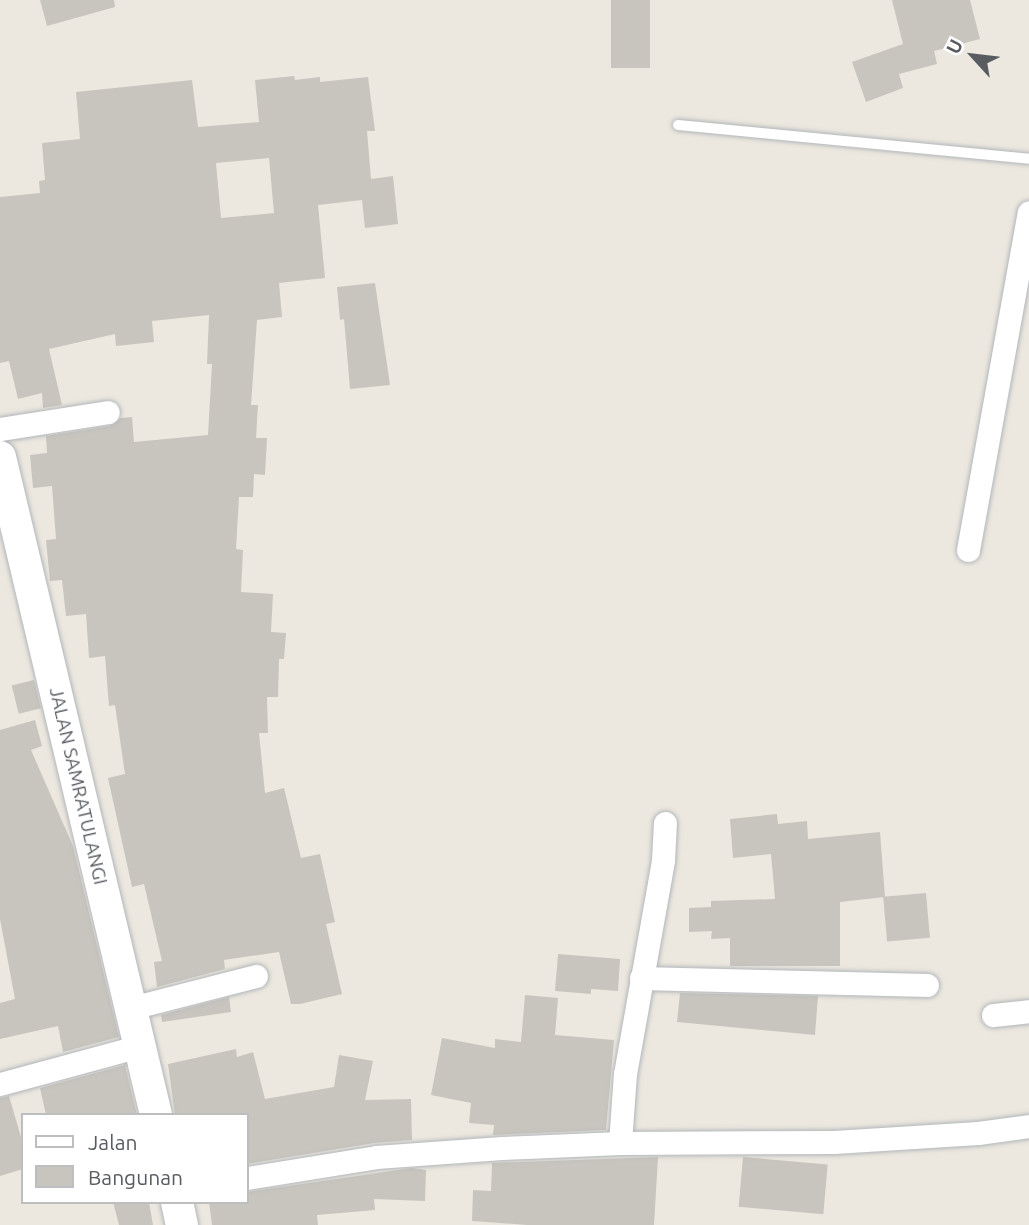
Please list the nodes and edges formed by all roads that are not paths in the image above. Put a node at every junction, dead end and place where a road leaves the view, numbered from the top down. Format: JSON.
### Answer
{"nodes":[{"id":1,"x":678,"y":125,"type":"dead end"},
{"id":2,"x":1029,"y":159,"type":"edge"},
{"id":3,"x":1029,"y":212,"type":"edge"},
{"id":4,"x":1025,"y":267,"type":"edge"},
{"id":5,"x":108,"y":412,"type":"dead end"},
{"id":6,"x":0,"y":429,"type":"edge"},
{"id":7,"x":0,"y":457,"type":"edge"},
{"id":8,"x":968,"y":550,"type":"dead end"},
{"id":9,"x":665,"y":822,"type":"dead end"},
{"id":10,"x":256,"y":976,"type":"dead end"},
{"id":11,"x":641,"y":978,"type":"junction"},
{"id":12,"x":927,"y":985,"type":"dead end"},
{"id":13,"x":131,"y":1008,"type":"junction"},
{"id":14,"x":1029,"y":1011,"type":"edge"},
{"id":15,"x":993,"y":1015,"type":"dead end"},
{"id":16,"x":140,"y":1046,"type":"junction"},
{"id":17,"x":0,"y":1084,"type":"edge"},
{"id":18,"x":156,"y":1113,"type":"edge"},
{"id":19,"x":1029,"y":1126,"type":"edge"},
{"id":20,"x":620,"y":1143,"type":"junction"},
{"id":21,"x":248,"y":1178,"type":"edge"},
{"id":22,"x":177,"y":1204,"type":"edge"},
{"id":23,"x":182,"y":1225,"type":"edge"}],
"edges":[{"from":1,"to":2,"type":"lane"},
{"from":3,"to":4,"type":"street"},
{"from":4,"to":8,"type":"street"},
{"from":5,"to":6,"type":"street"},
{"from":7,"to":13,"type":"main road","name":"JALAN SAMRATULANGI"},
{"from":9,"to":11,"type":"street"},
{"from":10,"to":13,"type":"street"},
{"from":11,"to":12,"type":"street"},
{"from":11,"to":20,"type":"street"},
{"from":13,"to":16,"type":"main road","name":"JALAN SAMRATULANGI"},
{"from":14,"to":15,"type":"street"},
{"from":16,"to":17,"type":"street"},
{"from":16,"to":18,"type":"main road","name":"JALAN SAMRATULANGI"},
{"from":19,"to":20,"type":"street"},
{"from":20,"to":21,"type":"street"},
{"from":22,"to":23,"type":"main road"}]}
